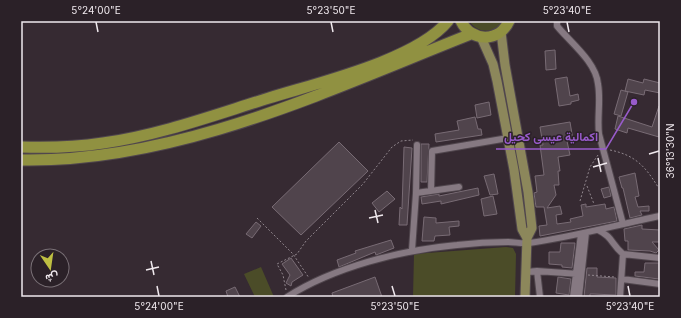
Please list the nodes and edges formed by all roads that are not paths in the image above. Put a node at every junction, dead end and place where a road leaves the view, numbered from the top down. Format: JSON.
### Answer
{"nodes":[{"id":1,"x":448,"y":21,"type":"edge"},
{"id":2,"x":461,"y":21,"type":"edge"},
{"id":3,"x":509,"y":21,"type":"edge"},
{"id":4,"x":557,"y":21,"type":"edge"},
{"id":5,"x":501,"y":32,"type":"junction"},
{"id":6,"x":476,"y":35,"type":"junction"},
{"id":7,"x":508,"y":138,"type":"junction"},
{"id":8,"x":417,"y":145,"type":"road end"},
{"id":9,"x":21,"y":147,"type":"edge"},
{"id":10,"x":21,"y":160,"type":"edge"},
{"id":11,"x":459,"y":187,"type":"dead end"},
{"id":12,"x":431,"y":191,"type":"junction"},
{"id":13,"x":416,"y":193,"type":"junction"},
{"id":14,"x":660,"y":216,"type":"edge"},
{"id":15,"x":623,"y":224,"type":"junction"},
{"id":16,"x":598,"y":230,"type":"junction"},
{"id":17,"x":584,"y":234,"type":"junction"},
{"id":18,"x":527,"y":241,"type":"junction"},
{"id":19,"x":412,"y":250,"type":"junction"},
{"id":20,"x":622,"y":254,"type":"junction"},
{"id":21,"x":660,"y":258,"type":"edge"},
{"id":22,"x":537,"y":271,"type":"junction"},
{"id":23,"x":526,"y":272,"type":"junction"},
{"id":24,"x":579,"y":274,"type":"junction"},
{"id":25,"x":622,"y":280,"type":"junction"},
{"id":26,"x":660,"y":284,"type":"edge"},
{"id":27,"x":290,"y":296,"type":"edge"},
{"id":28,"x":525,"y":297,"type":"edge"},
{"id":29,"x":540,"y":297,"type":"edge"},
{"id":30,"x":573,"y":297,"type":"edge"},
{"id":31,"x":579,"y":297,"type":"edge"},
{"id":32,"x":620,"y":297,"type":"edge"}],
"edges":[{"from":1,"to":9,"type":"highway"},
{"from":2,"to":6,"type":"highway"},
{"from":3,"to":5,"type":"highway"},
{"from":4,"to":15,"type":"street"},
{"from":5,"to":6,"type":"highway"},
{"from":5,"to":18,"type":"main road"},
{"from":6,"to":7,"type":"main road"},
{"from":6,"to":10,"type":"highway"},
{"from":7,"to":12,"type":"street"},
{"from":7,"to":18,"type":"main road"},
{"from":8,"to":13,"type":"street"},
{"from":11,"to":12,"type":"street"},
{"from":12,"to":13,"type":"street"},
{"from":13,"to":19,"type":"street"},
{"from":14,"to":15,"type":"street"},
{"from":15,"to":16,"type":"street"},
{"from":16,"to":17,"type":"street"},
{"from":16,"to":20,"type":"street"},
{"from":17,"to":18,"type":"street"},
{"from":17,"to":24,"type":"street"},
{"from":18,"to":19,"type":"street"},
{"from":18,"to":23,"type":"main road"},
{"from":19,"to":27,"type":"street"},
{"from":20,"to":21,"type":"street"},
{"from":20,"to":25,"type":"street"},
{"from":22,"to":23,"type":"street"},
{"from":22,"to":24,"type":"street"},
{"from":22,"to":29,"type":"street"},
{"from":23,"to":28,"type":"main road"},
{"from":24,"to":30,"type":"street"},
{"from":24,"to":31,"type":"street"},
{"from":25,"to":26,"type":"street"},
{"from":25,"to":32,"type":"street"}]}
